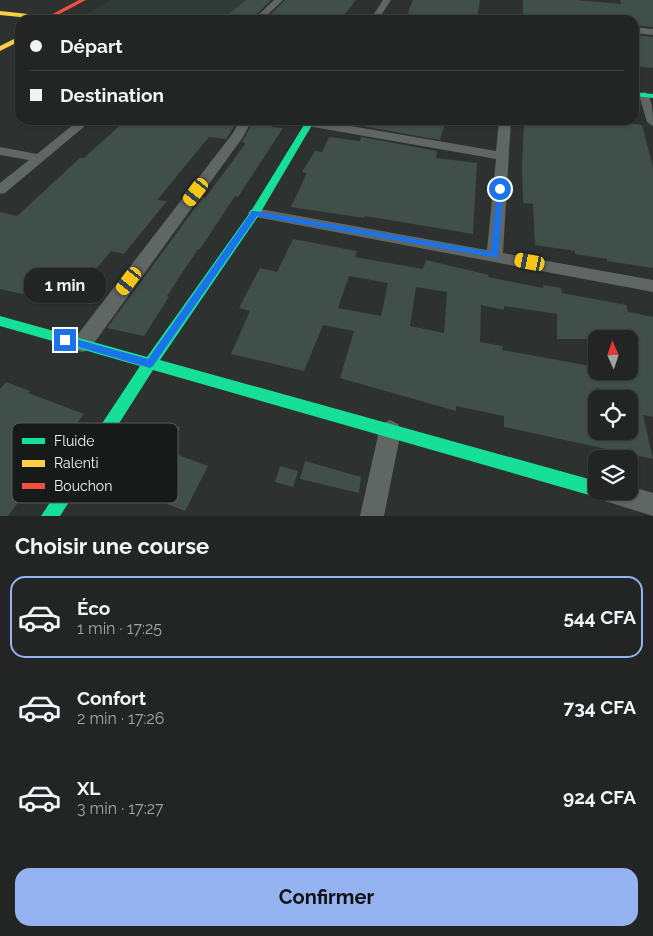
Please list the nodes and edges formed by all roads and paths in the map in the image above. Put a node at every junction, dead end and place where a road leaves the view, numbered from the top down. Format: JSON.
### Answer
{"nodes":[{"id":1,"x":83,"y":0,"type":"edge"},
{"id":2,"x":94,"y":0,"type":"edge"},
{"id":3,"x":280,"y":0,"type":"edge"},
{"id":4,"x":387,"y":0,"type":"edge"},
{"id":5,"x":0,"y":14,"type":"edge"},
{"id":6,"x":60,"y":15,"type":"edge"},
{"id":7,"x":62,"y":15,"type":"edge"},
{"id":8,"x":263,"y":15,"type":"edge"},
{"id":9,"x":377,"y":15,"type":"edge"},
{"id":10,"x":15,"y":16,"type":"edge"},
{"id":11,"x":639,"y":31,"type":"edge"},
{"id":12,"x":653,"y":32,"type":"edge"},
{"id":13,"x":15,"y":34,"type":"edge"},
{"id":14,"x":15,"y":40,"type":"edge"},
{"id":15,"x":0,"y":42,"type":"edge"},
{"id":16,"x":0,"y":48,"type":"edge"},
{"id":17,"x":646,"y":93,"type":"edge"},
{"id":18,"x":653,"y":122,"type":"edge"},
{"id":19,"x":80,"y":125,"type":"edge"},
{"id":20,"x":244,"y":125,"type":"edge"},
{"id":21,"x":309,"y":125,"type":"edge"},
{"id":22,"x":333,"y":125,"type":"edge"},
{"id":23,"x":505,"y":125,"type":"edge"},
{"id":24,"x":0,"y":151,"type":"edge"},
{"id":25,"x":502,"y":156,"type":"junction"},
{"id":26,"x":39,"y":158,"type":"junction"},
{"id":27,"x":0,"y":190,"type":"edge"},
{"id":28,"x":255,"y":213,"type":"junction"},
{"id":29,"x":495,"y":256,"type":"junction"},
{"id":30,"x":653,"y":286,"type":"edge"},
{"id":31,"x":0,"y":321,"type":"edge"},
{"id":32,"x":82,"y":344,"type":"junction"},
{"id":33,"x":150,"y":363,"type":"junction"},
{"id":34,"x":111,"y":423,"type":"edge"},
{"id":35,"x":390,"y":431,"type":"junction"},
{"id":36,"x":588,"y":487,"type":"edge"},
{"id":37,"x":638,"y":500,"type":"edge"},
{"id":38,"x":58,"y":503,"type":"edge"},
{"id":39,"x":653,"y":504,"type":"edge"},
{"id":40,"x":50,"y":516,"type":"edge"},
{"id":41,"x":372,"y":516,"type":"edge"}],
"edges":[{"from":1,"to":6,"type":"street"},
{"from":2,"to":7,"type":"street"},
{"from":3,"to":8,"type":"street"},
{"from":4,"to":9,"type":"street"},
{"from":5,"to":10,"type":"street"},
{"from":11,"to":12,"type":"street"},
{"from":13,"to":15,"type":"street"},
{"from":14,"to":16,"type":"street"},
{"from":17,"to":18,"type":"street"},
{"from":19,"to":26,"type":"street"},
{"from":20,"to":32,"type":"street"},
{"from":21,"to":28,"type":"street"},
{"from":22,"to":25,"type":"street"},
{"from":23,"to":25,"type":"street"},
{"from":24,"to":26,"type":"street"},
{"from":25,"to":29,"type":"street"},
{"from":26,"to":27,"type":"street"},
{"from":28,"to":29,"type":"street"},
{"from":28,"to":33,"type":"street"},
{"from":29,"to":30,"type":"street"},
{"from":31,"to":32,"type":"street"},
{"from":32,"to":33,"type":"street"},
{"from":33,"to":34,"type":"street"},
{"from":33,"to":35,"type":"street"},
{"from":35,"to":36,"type":"street"},
{"from":35,"to":41,"type":"street"},
{"from":37,"to":39,"type":"street"},
{"from":38,"to":40,"type":"street"}]}
